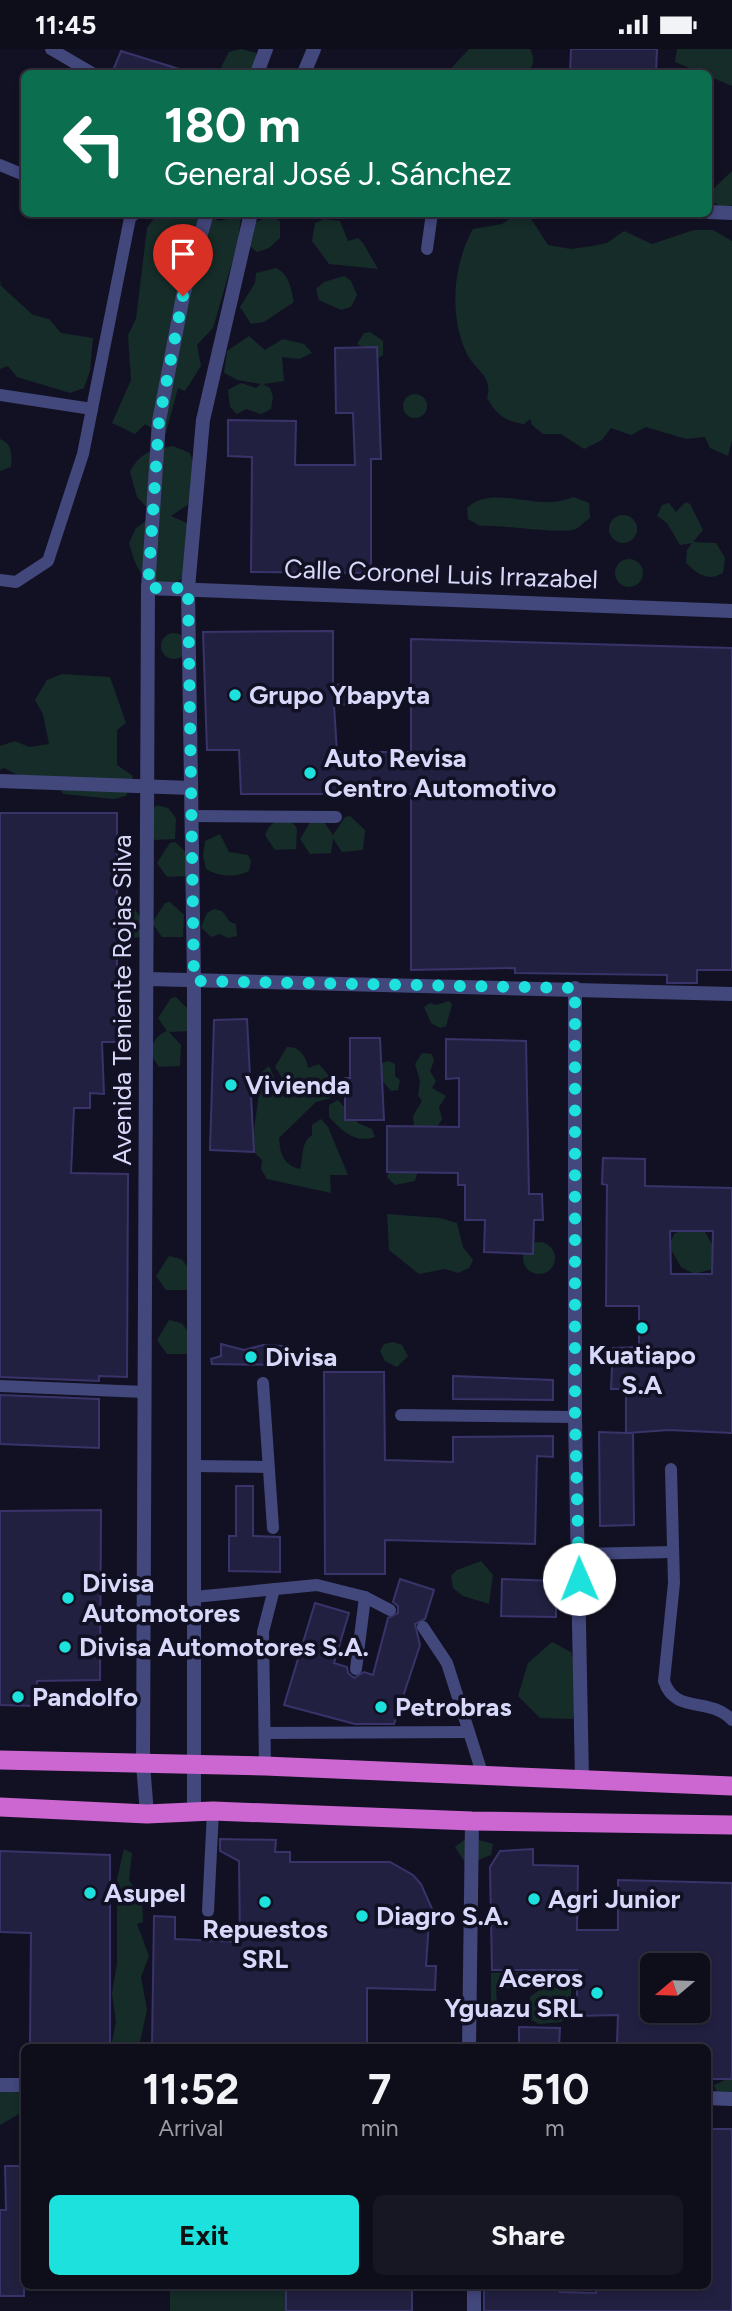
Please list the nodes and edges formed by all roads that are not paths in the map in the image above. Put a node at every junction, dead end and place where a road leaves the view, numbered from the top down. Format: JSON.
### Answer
{"nodes":[{"id":1,"x":51,"y":49,"type":"edge"},
{"id":2,"x":266,"y":49,"type":"edge"},
{"id":3,"x":314,"y":49,"type":"edge"},
{"id":4,"x":87,"y":70,"type":"edge"},
{"id":5,"x":258,"y":70,"type":"edge"},
{"id":6,"x":305,"y":70,"type":"edge"},
{"id":7,"x":0,"y":165,"type":"edge"},
{"id":8,"x":21,"y":174,"type":"edge"},
{"id":9,"x":712,"y":212,"type":"edge"},
{"id":10,"x":732,"y":213,"type":"edge"},
{"id":11,"x":128,"y":217,"type":"edge"},
{"id":12,"x":206,"y":217,"type":"edge"},
{"id":13,"x":250,"y":217,"type":"edge"},
{"id":14,"x":431,"y":217,"type":"edge"},
{"id":15,"x":427,"y":249,"type":"dead end"},
{"id":16,"x":0,"y":395,"type":"edge"},
{"id":17,"x":92,"y":409,"type":"junction"},
{"id":18,"x":0,"y":580,"type":"edge"},
{"id":19,"x":148,"y":588,"type":"junction"},
{"id":20,"x":188,"y":588,"type":"junction"},
{"id":21,"x":732,"y":611,"type":"edge"},
{"id":22,"x":0,"y":781,"type":"edge"},
{"id":23,"x":146,"y":786,"type":"junction"},
{"id":24,"x":191,"y":788,"type":"junction"},
{"id":25,"x":192,"y":816,"type":"junction"},
{"id":26,"x":336,"y":817,"type":"dead end"},
{"id":27,"x":147,"y":979,"type":"junction"},
{"id":28,"x":194,"y":981,"type":"junction"},
{"id":29,"x":575,"y":988,"type":"junction"},
{"id":30,"x":732,"y":994,"type":"edge"},
{"id":31,"x":262,"y":1383,"type":"dead end"},
{"id":32,"x":0,"y":1386,"type":"edge"},
{"id":33,"x":145,"y":1392,"type":"junction"},
{"id":34,"x":401,"y":1415,"type":"dead end"},
{"id":35,"x":575,"y":1417,"type":"junction"},
{"id":36,"x":194,"y":1467,"type":"junction"},
{"id":37,"x":268,"y":1467,"type":"junction"},
{"id":38,"x":671,"y":1469,"type":"dead end"},
{"id":39,"x":273,"y":1528,"type":"dead end"},
{"id":40,"x":673,"y":1552,"type":"junction"},
{"id":41,"x":579,"y":1554,"type":"junction"},
{"id":42,"x":274,"y":1589,"type":"junction"},
{"id":43,"x":194,"y":1597,"type":"junction"},
{"id":44,"x":365,"y":1597,"type":"junction"},
{"id":45,"x":390,"y":1609,"type":"dead end"},
{"id":46,"x":423,"y":1627,"type":"dead end"},
{"id":47,"x":356,"y":1669,"type":"dead end"},
{"id":48,"x":732,"y":1720,"type":"edge"},
{"id":49,"x":469,"y":1732,"type":"junction"},
{"id":50,"x":265,"y":1733,"type":"junction"},
{"id":51,"x":0,"y":1760,"type":"edge"},
{"id":52,"x":143,"y":1763,"type":"junction"},
{"id":53,"x":195,"y":1766,"type":"junction"},
{"id":54,"x":265,"y":1766,"type":"junction"},
{"id":55,"x":483,"y":1776,"type":"junction"},
{"id":56,"x":582,"y":1780,"type":"junction"},
{"id":57,"x":732,"y":1786,"type":"edge"},
{"id":58,"x":0,"y":1807,"type":"edge"},
{"id":59,"x":204,"y":1812,"type":"junction"},
{"id":60,"x":146,"y":1814,"type":"junction"},
{"id":61,"x":472,"y":1821,"type":"junction"},
{"id":62,"x":732,"y":1825,"type":"edge"},
{"id":63,"x":208,"y":1911,"type":"dead end"},
{"id":64,"x":469,"y":2044,"type":"edge"},
{"id":65,"x":0,"y":2085,"type":"edge"},
{"id":66,"x":21,"y":2085,"type":"edge"},
{"id":67,"x":711,"y":2098,"type":"edge"},
{"id":68,"x":732,"y":2099,"type":"edge"},
{"id":69,"x":474,"y":2289,"type":"edge"},
{"id":70,"x":474,"y":2311,"type":"edge"}],
"edges":[{"from":1,"to":4,"type":"lane"},
{"from":2,"to":5,"type":"street"},
{"from":3,"to":6,"type":"street"},
{"from":7,"to":8,"type":"lane"},
{"from":9,"to":10,"type":"street"},
{"from":11,"to":17,"type":"lane"},
{"from":12,"to":19,"type":"street","name":"Avenida Teniente Rojas Silva"},
{"from":13,"to":20,"type":"street"},
{"from":14,"to":15,"type":"lane"},
{"from":16,"to":17,"type":"lane"},
{"from":17,"to":18,"type":"lane"},
{"from":19,"to":20,"type":"street","name":"Calle Coronel Luis Irrazabel"},
{"from":19,"to":23,"type":"street","name":"Avenida Teniente Rojas Silva"},
{"from":20,"to":21,"type":"street","name":"Calle Coronel Luis Irrazabel"},
{"from":20,"to":24,"type":"street"},
{"from":22,"to":23,"type":"street"},
{"from":23,"to":24,"type":"street"},
{"from":23,"to":27,"type":"street","name":"Avenida Teniente Rojas Silva"},
{"from":24,"to":25,"type":"street"},
{"from":25,"to":26,"type":"lane"},
{"from":25,"to":28,"type":"street"},
{"from":27,"to":28,"type":"street"},
{"from":27,"to":33,"type":"street","name":"Avenida Teniente Rojas Silva"},
{"from":28,"to":29,"type":"street"},
{"from":28,"to":36,"type":"street"},
{"from":29,"to":30,"type":"street"},
{"from":29,"to":35,"type":"street"},
{"from":31,"to":37,"type":"lane"},
{"from":32,"to":33,"type":"lane"},
{"from":33,"to":52,"type":"street","name":"Avenida Teniente Rojas Silva"},
{"from":34,"to":35,"type":"lane"},
{"from":35,"to":41,"type":"street"},
{"from":36,"to":37,"type":"lane"},
{"from":36,"to":43,"type":"street"},
{"from":37,"to":39,"type":"lane"},
{"from":38,"to":40,"type":"lane"},
{"from":40,"to":41,"type":"lane"},
{"from":40,"to":48,"type":"lane"},
{"from":41,"to":56,"type":"street"},
{"from":42,"to":43,"type":"lane"},
{"from":42,"to":44,"type":"lane"},
{"from":42,"to":50,"type":"lane"},
{"from":43,"to":53,"type":"street"},
{"from":44,"to":45,"type":"lane"},
{"from":44,"to":47,"type":"lane"},
{"from":46,"to":49,"type":"lane"},
{"from":49,"to":50,"type":"lane"},
{"from":49,"to":55,"type":"lane"},
{"from":50,"to":54,"type":"lane"},
{"from":51,"to":52,"type":"highway"},
{"from":52,"to":53,"type":"highway"},
{"from":52,"to":60,"type":"street","name":"Avenida Teniente Rojas Silva"},
{"from":53,"to":54,"type":"highway"},
{"from":53,"to":59,"type":"street"},
{"from":54,"to":55,"type":"highway"},
{"from":55,"to":56,"type":"highway"},
{"from":56,"to":57,"type":"highway"},
{"from":58,"to":60,"type":"highway"},
{"from":59,"to":60,"type":"highway"},
{"from":59,"to":61,"type":"highway"},
{"from":59,"to":63,"type":"lane"},
{"from":61,"to":62,"type":"highway"},
{"from":61,"to":64,"type":"street"},
{"from":65,"to":66,"type":"street"},
{"from":67,"to":68,"type":"street"},
{"from":69,"to":70,"type":"street"}]}
